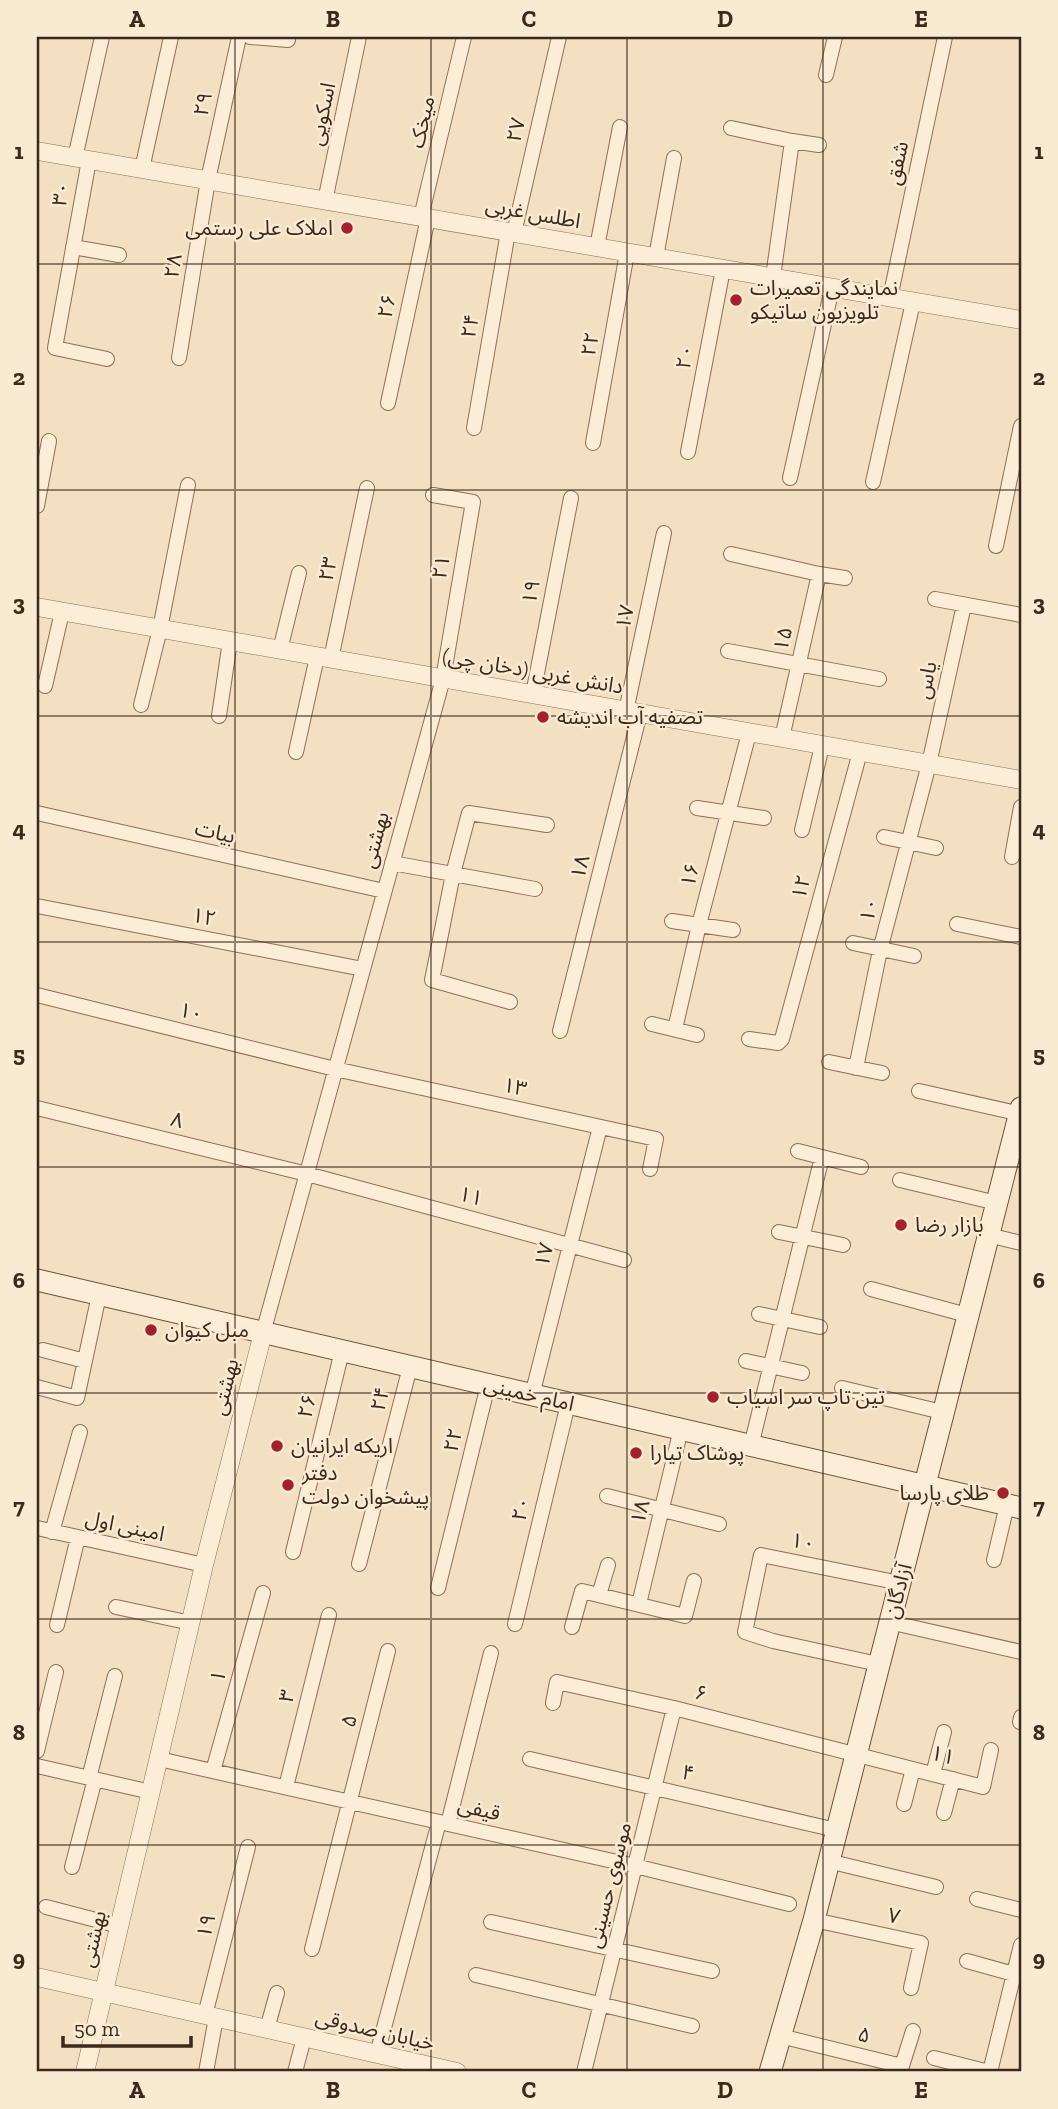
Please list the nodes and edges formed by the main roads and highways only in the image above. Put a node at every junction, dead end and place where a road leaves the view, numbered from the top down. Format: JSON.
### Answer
{"nodes":[{"id":1,"x":1021,"y":1112,"type":"edge"},
{"id":2,"x":37,"y":1280,"type":"edge"},
{"id":3,"x":924,"y":1486,"type":"junction"},
{"id":4,"x":1014,"y":1506,"type":"edge"},
{"id":5,"x":770,"y":2072,"type":"edge"}],
"edges":[{"from":1,"to":3,"type":"main road","name":"آزادگان"},
{"from":2,"to":3,"type":"main road","name":"امام خمینی"},
{"from":3,"to":4,"type":"main road","name":"امام خمینی"},
{"from":3,"to":5,"type":"main road","name":"آزادگان"}]}
